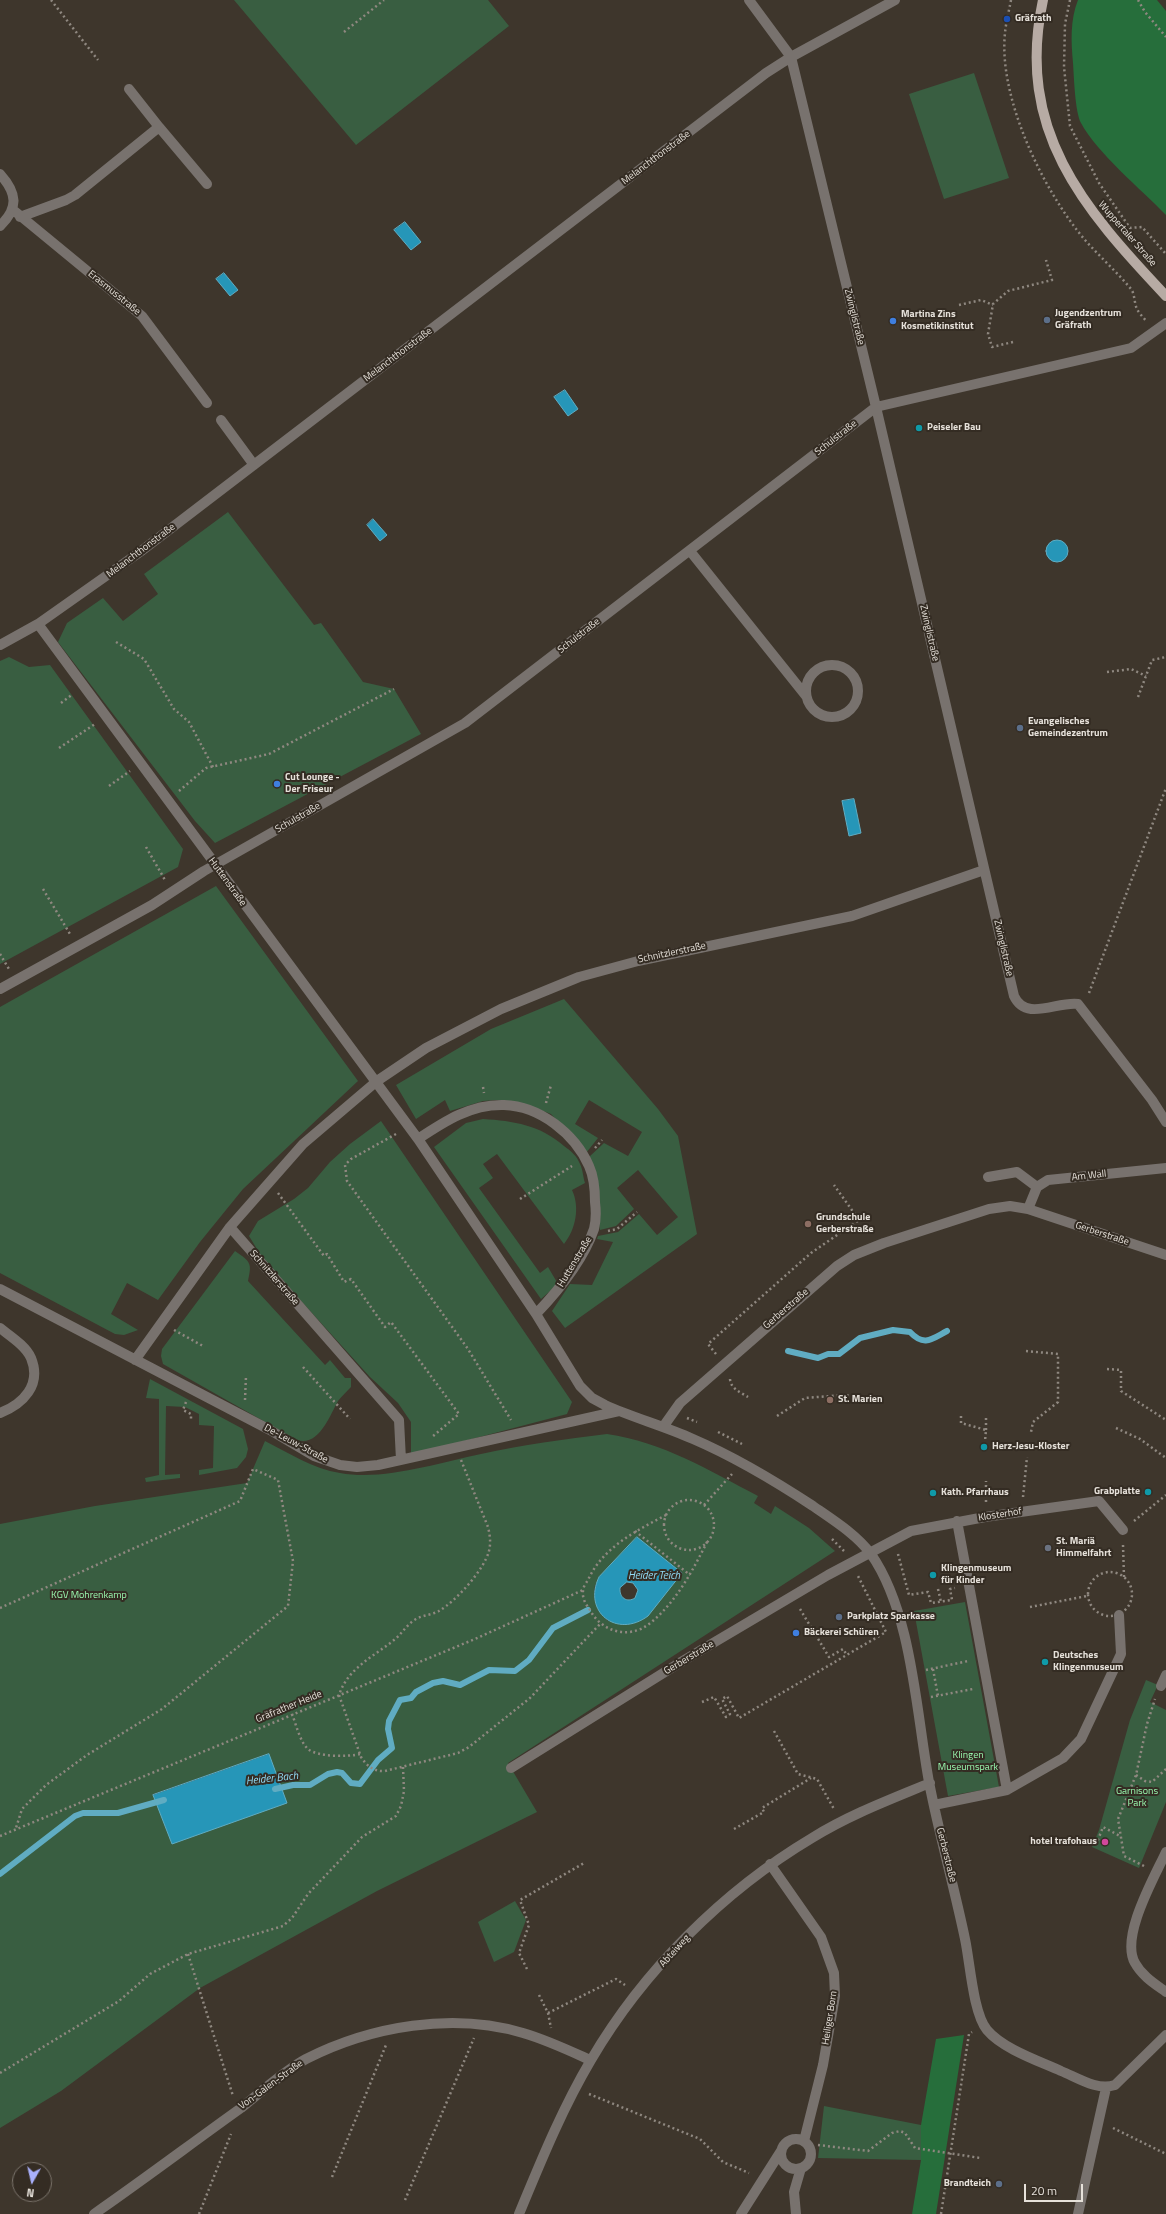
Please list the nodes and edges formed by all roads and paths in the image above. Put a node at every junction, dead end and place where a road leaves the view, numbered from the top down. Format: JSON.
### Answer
{"nodes":[{"id":1,"x":51,"y":0,"type":"edge"},
{"id":2,"x":384,"y":0,"type":"edge"},
{"id":3,"x":749,"y":0,"type":"edge"},
{"id":4,"x":895,"y":0,"type":"edge"},
{"id":5,"x":1044,"y":0,"type":"edge"},
{"id":6,"x":1070,"y":0,"type":"edge"},
{"id":7,"x":1138,"y":0,"type":"edge"},
{"id":8,"x":344,"y":32,"type":"dead end"},
{"id":9,"x":1166,"y":37,"type":"edge"},
{"id":10,"x":791,"y":57,"type":"junction"},
{"id":11,"x":98,"y":60,"type":"dead end"},
{"id":12,"x":128,"y":89,"type":"dead end"},
{"id":13,"x":159,"y":127,"type":"junction"},
{"id":14,"x":0,"y":174,"type":"edge"},
{"id":15,"x":208,"y":184,"type":"dead end"},
{"id":16,"x":12,"y":210,"type":"junction"},
{"id":17,"x":20,"y":217,"type":"junction"},
{"id":18,"x":0,"y":226,"type":"edge"},
{"id":19,"x":1166,"y":254,"type":"edge"},
{"id":20,"x":1046,"y":260,"type":"dead end"},
{"id":21,"x":1166,"y":296,"type":"edge"},
{"id":22,"x":993,"y":304,"type":"junction"},
{"id":23,"x":959,"y":305,"type":"dead end"},
{"id":24,"x":1166,"y":323,"type":"edge"},
{"id":25,"x":1013,"y":342,"type":"dead end"},
{"id":26,"x":207,"y":403,"type":"dead end"},
{"id":27,"x":876,"y":407,"type":"junction"},
{"id":28,"x":221,"y":420,"type":"dead end"},
{"id":29,"x":254,"y":465,"type":"junction"},
{"id":30,"x":690,"y":551,"type":"junction"},
{"id":31,"x":38,"y":624,"type":"junction"},
{"id":32,"x":116,"y":642,"type":"dead end"},
{"id":33,"x":0,"y":645,"type":"edge"},
{"id":34,"x":1166,"y":658,"type":"edge"},
{"id":35,"x":1107,"y":672,"type":"dead end"},
{"id":36,"x":1146,"y":676,"type":"junction"},
{"id":37,"x":394,"y":689,"type":"dead end"},
{"id":38,"x":806,"y":696,"type":"junction"},
{"id":39,"x":1138,"y":697,"type":"dead end"},
{"id":40,"x":106,"y":717,"type":"junction"},
{"id":41,"x":59,"y":748,"type":"dead end"},
{"id":42,"x":141,"y":764,"type":"junction"},
{"id":43,"x":212,"y":767,"type":"junction"},
{"id":44,"x":109,"y":786,"type":"dead end"},
{"id":45,"x":1166,"y":788,"type":"edge"},
{"id":46,"x":168,"y":800,"type":"junction"},
{"id":47,"x":146,"y":847,"type":"dead end"},
{"id":48,"x":215,"y":865,"type":"junction"},
{"id":49,"x":984,"y":870,"type":"junction"},
{"id":50,"x":43,"y":889,"type":"dead end"},
{"id":51,"x":172,"y":892,"type":"junction"},
{"id":52,"x":77,"y":947,"type":"junction"},
{"id":53,"x":0,"y":989,"type":"edge"},
{"id":54,"x":1083,"y":1009,"type":"junction"},
{"id":55,"x":377,"y":1081,"type":"junction"},
{"id":56,"x":1166,"y":1122,"type":"edge"},
{"id":57,"x":408,"y":1125,"type":"junction"},
{"id":58,"x":418,"y":1139,"type":"junction"},
{"id":59,"x":585,"y":1158,"type":"junction"},
{"id":60,"x":1166,"y":1168,"type":"edge"},
{"id":61,"x":988,"y":1177,"type":"dead end"},
{"id":62,"x":269,"y":1182,"type":"junction"},
{"id":63,"x":834,"y":1186,"type":"dead end"},
{"id":64,"x":1037,"y":1187,"type":"junction"},
{"id":65,"x":520,"y":1199,"type":"dead end"},
{"id":66,"x":1028,"y":1209,"type":"junction"},
{"id":67,"x":637,"y":1212,"type":"dead end"},
{"id":68,"x":230,"y":1227,"type":"junction"},
{"id":69,"x":592,"y":1233,"type":"junction"},
{"id":70,"x":1166,"y":1255,"type":"edge"},
{"id":71,"x":0,"y":1288,"type":"edge"},
{"id":72,"x":536,"y":1314,"type":"junction"},
{"id":73,"x":162,"y":1322,"type":"junction"},
{"id":74,"x":0,"y":1328,"type":"edge"},
{"id":75,"x":204,"y":1346,"type":"dead end"},
{"id":76,"x":1026,"y":1351,"type":"dead end"},
{"id":77,"x":715,"y":1352,"type":"dead end"},
{"id":78,"x":135,"y":1360,"type":"junction"},
{"id":79,"x":725,"y":1364,"type":"junction"},
{"id":80,"x":303,"y":1367,"type":"dead end"},
{"id":81,"x":1107,"y":1369,"type":"dead end"},
{"id":82,"x":246,"y":1376,"type":"dead end"},
{"id":83,"x":748,"y":1397,"type":"dead end"},
{"id":84,"x":871,"y":1398,"type":"dead end"},
{"id":85,"x":619,"y":1411,"type":"junction"},
{"id":86,"x":0,"y":1413,"type":"edge"},
{"id":87,"x":986,"y":1415,"type":"dead end"},
{"id":88,"x":777,"y":1416,"type":"dead end"},
{"id":89,"x":962,"y":1416,"type":"dead end"},
{"id":90,"x":244,"y":1417,"type":"junction"},
{"id":91,"x":350,"y":1419,"type":"dead end"},
{"id":92,"x":1166,"y":1420,"type":"edge"},
{"id":93,"x":663,"y":1427,"type":"junction"},
{"id":94,"x":1116,"y":1428,"type":"dead end"},
{"id":95,"x":986,"y":1430,"type":"junction"},
{"id":96,"x":1031,"y":1432,"type":"dead end"},
{"id":97,"x":520,"y":1434,"type":"junction"},
{"id":98,"x":430,"y":1439,"type":"dead end"},
{"id":99,"x":985,"y":1441,"type":"dead end"},
{"id":100,"x":456,"y":1449,"type":"junction"},
{"id":101,"x":1027,"y":1457,"type":"dead end"},
{"id":102,"x":1166,"y":1458,"type":"edge"},
{"id":103,"x":400,"y":1460,"type":"junction"},
{"id":104,"x":732,"y":1475,"type":"dead end"},
{"id":105,"x":986,"y":1481,"type":"dead end"},
{"id":106,"x":1166,"y":1494,"type":"edge"},
{"id":107,"x":1023,"y":1500,"type":"dead end"},
{"id":108,"x":704,"y":1505,"type":"junction"},
{"id":109,"x":1143,"y":1514,"type":"dead end"},
{"id":110,"x":666,"y":1515,"type":"junction"},
{"id":111,"x":985,"y":1517,"type":"junction"},
{"id":112,"x":957,"y":1521,"type":"junction"},
{"id":113,"x":1122,"y":1530,"type":"dead end"},
{"id":114,"x":635,"y":1532,"type":"junction"},
{"id":115,"x":708,"y":1540,"type":"junction"},
{"id":116,"x":870,"y":1553,"type":"junction"},
{"id":117,"x":1124,"y":1560,"type":"dead end"},
{"id":118,"x":854,"y":1562,"type":"junction"},
{"id":119,"x":690,"y":1575,"type":"junction"},
{"id":120,"x":1124,"y":1577,"type":"junction"},
{"id":121,"x":969,"y":1585,"type":"junction"},
{"id":122,"x":938,"y":1589,"type":"dead end"},
{"id":123,"x":583,"y":1590,"type":"junction"},
{"id":124,"x":909,"y":1595,"type":"dead end"},
{"id":125,"x":1087,"y":1596,"type":"junction"},
{"id":126,"x":941,"y":1602,"type":"junction"},
{"id":127,"x":1030,"y":1607,"type":"dead end"},
{"id":128,"x":0,"y":1608,"type":"edge"},
{"id":129,"x":802,"y":1612,"type":"dead end"},
{"id":130,"x":1119,"y":1615,"type":"junction"},
{"id":131,"x":600,"y":1624,"type":"junction"},
{"id":132,"x":847,"y":1656,"type":"junction"},
{"id":133,"x":970,"y":1661,"type":"dead end"},
{"id":134,"x":933,"y":1669,"type":"junction"},
{"id":135,"x":926,"y":1670,"type":"dead end"},
{"id":136,"x":1166,"y":1675,"type":"edge"},
{"id":137,"x":1161,"y":1686,"type":"joint"},
{"id":138,"x":975,"y":1689,"type":"dead end"},
{"id":139,"x":339,"y":1695,"type":"junction"},
{"id":140,"x":938,"y":1696,"type":"junction"},
{"id":141,"x":930,"y":1697,"type":"dead end"},
{"id":142,"x":702,"y":1702,"type":"dead end"},
{"id":143,"x":292,"y":1714,"type":"junction"},
{"id":144,"x":774,"y":1731,"type":"dead end"},
{"id":145,"x":360,"y":1754,"type":"junction"},
{"id":146,"x":403,"y":1767,"type":"junction"},
{"id":147,"x":511,"y":1768,"type":"dead end"},
{"id":148,"x":1166,"y":1769,"type":"edge"},
{"id":149,"x":1136,"y":1775,"type":"junction"},
{"id":150,"x":811,"y":1778,"type":"junction"},
{"id":151,"x":930,"y":1783,"type":"junction"},
{"id":152,"x":1007,"y":1790,"type":"junction"},
{"id":153,"x":934,"y":1805,"type":"junction"},
{"id":154,"x":841,"y":1821,"type":"junction"},
{"id":155,"x":16,"y":1828,"type":"junction"},
{"id":156,"x":734,"y":1829,"type":"dead end"},
{"id":157,"x":0,"y":1836,"type":"edge"},
{"id":158,"x":1121,"y":1836,"type":"junction"},
{"id":159,"x":1096,"y":1845,"type":"dead end"},
{"id":160,"x":1166,"y":1852,"type":"edge"},
{"id":161,"x":584,"y":1863,"type":"dead end"},
{"id":162,"x":770,"y":1864,"type":"junction"},
{"id":163,"x":1157,"y":1872,"type":"junction"},
{"id":164,"x":188,"y":1954,"type":"junction"},
{"id":165,"x":527,"y":1970,"type":"dead end"},
{"id":166,"x":1166,"y":1992,"type":"edge"},
{"id":167,"x":636,"y":1994,"type":"junction"},
{"id":168,"x":539,"y":1995,"type":"dead end"},
{"id":169,"x":983,"y":2024,"type":"junction"},
{"id":170,"x":480,"y":2025,"type":"junction"},
{"id":171,"x":392,"y":2030,"type":"junction"},
{"id":172,"x":1166,"y":2035,"type":"edge"},
{"id":173,"x":590,"y":2060,"type":"junction"},
{"id":174,"x":0,"y":2073,"type":"edge"},
{"id":175,"x":576,"y":2088,"type":"junction"},
{"id":176,"x":1106,"y":2088,"type":"junction"},
{"id":177,"x":234,"y":2112,"type":"junction"},
{"id":178,"x":1099,"y":2121,"type":"junction"},
{"id":179,"x":806,"y":2142,"type":"junction"},
{"id":180,"x":781,"y":2151,"type":"junction"},
{"id":181,"x":950,"y":2153,"type":"junction"},
{"id":182,"x":1166,"y":2154,"type":"edge"},
{"id":183,"x":980,"y":2158,"type":"dead end"},
{"id":184,"x":801,"y":2168,"type":"junction"},
{"id":185,"x":332,"y":2177,"type":"dead end"},
{"id":186,"x":762,"y":2181,"type":"junction"},
{"id":187,"x":405,"y":2200,"type":"dead end"},
{"id":188,"x":94,"y":2214,"type":"edge"},
{"id":189,"x":200,"y":2214,"type":"edge"},
{"id":190,"x":519,"y":2214,"type":"edge"},
{"id":191,"x":741,"y":2214,"type":"edge"},
{"id":192,"x":796,"y":2214,"type":"edge"},
{"id":193,"x":940,"y":2214,"type":"edge"},
{"id":194,"x":1078,"y":2214,"type":"edge"}],
"edges":[{"from":1,"to":11,"type":"path"},
{"from":2,"to":8,"type":"path"},
{"from":3,"to":10,"type":"street"},
{"from":4,"to":10,"type":"street","name":"Melanchthonstraße"},
{"from":5,"to":21,"type":"main road","name":"Wuppertaler Straße"},
{"from":6,"to":19,"type":"path"},
{"from":7,"to":9,"type":"path"},
{"from":10,"to":27,"type":"street","name":"Zwinglistraße"},
{"from":10,"to":29,"type":"street","name":"Melanchthonstraße"},
{"from":12,"to":13,"type":"street"},
{"from":13,"to":15,"type":"street"},
{"from":13,"to":17,"type":"street"},
{"from":14,"to":16,"type":"street"},
{"from":16,"to":17,"type":"street","name":"Erasmusstraße"},
{"from":16,"to":18,"type":"street"},
{"from":17,"to":26,"type":"street","name":"Erasmusstraße"},
{"from":20,"to":22,"type":"path"},
{"from":22,"to":23,"type":"path"},
{"from":22,"to":25,"type":"path"},
{"from":24,"to":27,"type":"street","name":"Schulstraße"},
{"from":27,"to":30,"type":"street","name":"Schulstraße"},
{"from":27,"to":49,"type":"street","name":"Zwinglistraße"},
{"from":28,"to":29,"type":"street"},
{"from":29,"to":31,"type":"street","name":"Melanchthonstraße"},
{"from":30,"to":38,"type":"street"},
{"from":30,"to":48,"type":"street","name":"Schulstraße"},
{"from":31,"to":33,"type":"street","name":"Melanchthonstraße"},
{"from":31,"to":40,"type":"street","name":"Huttenstraße"},
{"from":32,"to":43,"type":"path"},
{"from":34,"to":36,"type":"path"},
{"from":35,"to":36,"type":"path"},
{"from":36,"to":39,"type":"path"},
{"from":37,"to":43,"type":"path"},
{"from":38,"to":38,"type":"street"},
{"from":40,"to":41,"type":"path"},
{"from":40,"to":42,"type":"street","name":"Huttenstraße"},
{"from":42,"to":44,"type":"path"},
{"from":42,"to":46,"type":"street","name":"Huttenstraße"},
{"from":43,"to":46,"type":"path"},
{"from":45,"to":54,"type":"path"},
{"from":46,"to":48,"type":"street","name":"Huttenstraße"},
{"from":47,"to":51,"type":"path"},
{"from":48,"to":51,"type":"street","name":"Schulstraße"},
{"from":48,"to":55,"type":"street","name":"Huttenstraße"},
{"from":49,"to":54,"type":"street","name":"Zwinglistraße"},
{"from":49,"to":55,"type":"street","name":"Schnitzlerstraße"},
{"from":50,"to":52,"type":"path"},
{"from":51,"to":52,"type":"street","name":"Schulstraße"},
{"from":52,"to":53,"type":"street","name":"Schulstraße"},
{"from":54,"to":56,"type":"street"},
{"from":55,"to":57,"type":"street","name":"Huttenstraße"},
{"from":55,"to":62,"type":"street","name":"Schnitzlerstraße"},
{"from":57,"to":58,"type":"street","name":"Huttenstraße"},
{"from":57,"to":97,"type":"path"},
{"from":58,"to":59,"type":"street","name":"Huttenstraße"},
{"from":58,"to":72,"type":"street","name":"Huttenstraße"},
{"from":59,"to":65,"type":"path"},
{"from":59,"to":69,"type":"street","name":"Huttenstraße"},
{"from":60,"to":64,"type":"street","name":"Am Wall"},
{"from":61,"to":64,"type":"street"},
{"from":62,"to":68,"type":"street","name":"Schnitzlerstraße"},
{"from":62,"to":98,"type":"path"},
{"from":63,"to":77,"type":"path"},
{"from":64,"to":66,"type":"street"},
{"from":66,"to":70,"type":"street","name":"Gerberstraße"},
{"from":66,"to":79,"type":"street","name":"Gerberstraße"},
{"from":67,"to":69,"type":"path"},
{"from":68,"to":73,"type":"street"},
{"from":68,"to":103,"type":"street","name":"Schnitzlerstraße"},
{"from":69,"to":72,"type":"street","name":"Huttenstraße"},
{"from":71,"to":78,"type":"street","name":"De-Leuw-Straße"},
{"from":72,"to":85,"type":"street","name":"Huttenstraße"},
{"from":73,"to":75,"type":"path"},
{"from":73,"to":78,"type":"street"},
{"from":74,"to":86,"type":"street"},
{"from":76,"to":96,"type":"path"},
{"from":78,"to":90,"type":"street","name":"De-Leuw-Straße"},
{"from":79,"to":83,"type":"path"},
{"from":79,"to":93,"type":"street","name":"Gerberstraße"},
{"from":80,"to":91,"type":"path"},
{"from":81,"to":92,"type":"path"},
{"from":82,"to":90,"type":"path"},
{"from":84,"to":88,"type":"path"},
{"from":85,"to":93,"type":"street","name":"Huttenstraße"},
{"from":85,"to":97,"type":"street","name":"De-Leuw-Straße"},
{"from":87,"to":95,"type":"path"},
{"from":89,"to":95,"type":"path"},
{"from":90,"to":103,"type":"street","name":"De-Leuw-Straße"},
{"from":93,"to":116,"type":"street","name":"Gerberstraße"},
{"from":94,"to":102,"type":"path"},
{"from":95,"to":99,"type":"path"},
{"from":97,"to":100,"type":"street","name":"De-Leuw-Straße"},
{"from":100,"to":103,"type":"street","name":"De-Leuw-Straße"},
{"from":100,"to":139,"type":"path"},
{"from":101,"to":107,"type":"path"},
{"from":104,"to":108,"type":"path"},
{"from":105,"to":111,"type":"path"},
{"from":106,"to":109,"type":"path"},
{"from":108,"to":110,"type":"path"},
{"from":108,"to":115,"type":"path"},
{"from":110,"to":114,"type":"path"},
{"from":110,"to":115,"type":"path"},
{"from":111,"to":112,"type":"street","name":"Klosterhof"},
{"from":111,"to":113,"type":"street","name":"Klosterhof"},
{"from":112,"to":116,"type":"street","name":"Klosterhof"},
{"from":112,"to":121,"type":"street"},
{"from":114,"to":119,"type":"path"},
{"from":114,"to":123,"type":"path"},
{"from":115,"to":119,"type":"path"},
{"from":116,"to":118,"type":"street","name":"Gerberstraße"},
{"from":116,"to":151,"type":"street","name":"Gerberstraße"},
{"from":117,"to":120,"type":"path"},
{"from":118,"to":132,"type":"path"},
{"from":118,"to":147,"type":"street","name":"Gerberstraße"},
{"from":119,"to":131,"type":"path"},
{"from":120,"to":125,"type":"path"},
{"from":120,"to":130,"type":"path"},
{"from":121,"to":126,"type":"path"},
{"from":121,"to":152,"type":"street"},
{"from":122,"to":126,"type":"path"},
{"from":123,"to":131,"type":"path"},
{"from":123,"to":139,"type":"path","name":"Gräfrather Heide"},
{"from":124,"to":126,"type":"path"},
{"from":125,"to":127,"type":"path"},
{"from":125,"to":130,"type":"path"},
{"from":128,"to":155,"type":"path"},
{"from":129,"to":132,"type":"path"},
{"from":130,"to":152,"type":"street"},
{"from":131,"to":146,"type":"path"},
{"from":132,"to":142,"type":"path"},
{"from":133,"to":134,"type":"path"},
{"from":134,"to":135,"type":"path"},
{"from":134,"to":140,"type":"path"},
{"from":136,"to":137,"type":"street"},
{"from":137,"to":149,"type":"path"},
{"from":138,"to":140,"type":"path"},
{"from":139,"to":143,"type":"path","name":"Gräfrather Heide"},
{"from":139,"to":145,"type":"path"},
{"from":140,"to":141,"type":"path"},
{"from":143,"to":145,"type":"path"},
{"from":143,"to":155,"type":"path","name":"Gräfrather Heide"},
{"from":144,"to":150,"type":"path"},
{"from":145,"to":146,"type":"path"},
{"from":146,"to":164,"type":"path"},
{"from":148,"to":149,"type":"path"},
{"from":149,"to":158,"type":"path"},
{"from":150,"to":154,"type":"path"},
{"from":150,"to":156,"type":"path"},
{"from":151,"to":153,"type":"street","name":"Gerberstraße"},
{"from":151,"to":154,"type":"street","name":"Abteiweg"},
{"from":152,"to":153,"type":"street"},
{"from":153,"to":169,"type":"street","name":"Gerberstraße"},
{"from":154,"to":162,"type":"street","name":"Abteiweg"},
{"from":155,"to":157,"type":"path","name":"Gräfrather Heide"},
{"from":158,"to":159,"type":"path"},
{"from":158,"to":163,"type":"path"},
{"from":160,"to":163,"type":"street"},
{"from":161,"to":165,"type":"path"},
{"from":162,"to":167,"type":"street","name":"Abteiweg"},
{"from":162,"to":179,"type":"street","name":"Heiliger Born"},
{"from":163,"to":166,"type":"street"},
{"from":164,"to":174,"type":"path"},
{"from":164,"to":177,"type":"path"},
{"from":167,"to":168,"type":"path"},
{"from":167,"to":173,"type":"street","name":"Abteiweg"},
{"from":169,"to":176,"type":"street","name":"Gerberstraße"},
{"from":169,"to":181,"type":"path"},
{"from":170,"to":171,"type":"street","name":"Von-Galen-Straße"},
{"from":170,"to":173,"type":"street","name":"Von-Galen-Straße"},
{"from":170,"to":187,"type":"path"},
{"from":171,"to":177,"type":"street","name":"Von-Galen-Straße"},
{"from":171,"to":185,"type":"path"},
{"from":172,"to":176,"type":"street"},
{"from":173,"to":175,"type":"street","name":"Abteiweg"},
{"from":175,"to":186,"type":"path"},
{"from":175,"to":190,"type":"street","name":"Abteiweg"},
{"from":176,"to":178,"type":"street"},
{"from":177,"to":188,"type":"street","name":"Von-Galen-Straße"},
{"from":177,"to":189,"type":"path"},
{"from":178,"to":182,"type":"path"},
{"from":178,"to":194,"type":"street"},
{"from":179,"to":180,"type":"street"},
{"from":179,"to":181,"type":"path"},
{"from":179,"to":184,"type":"street","name":"Heiliger Born"},
{"from":180,"to":184,"type":"street"},
{"from":180,"to":186,"type":"street"},
{"from":181,"to":183,"type":"path"},
{"from":181,"to":193,"type":"path"},
{"from":184,"to":192,"type":"street","name":"Heiliger Born"},
{"from":186,"to":191,"type":"street"}]}
